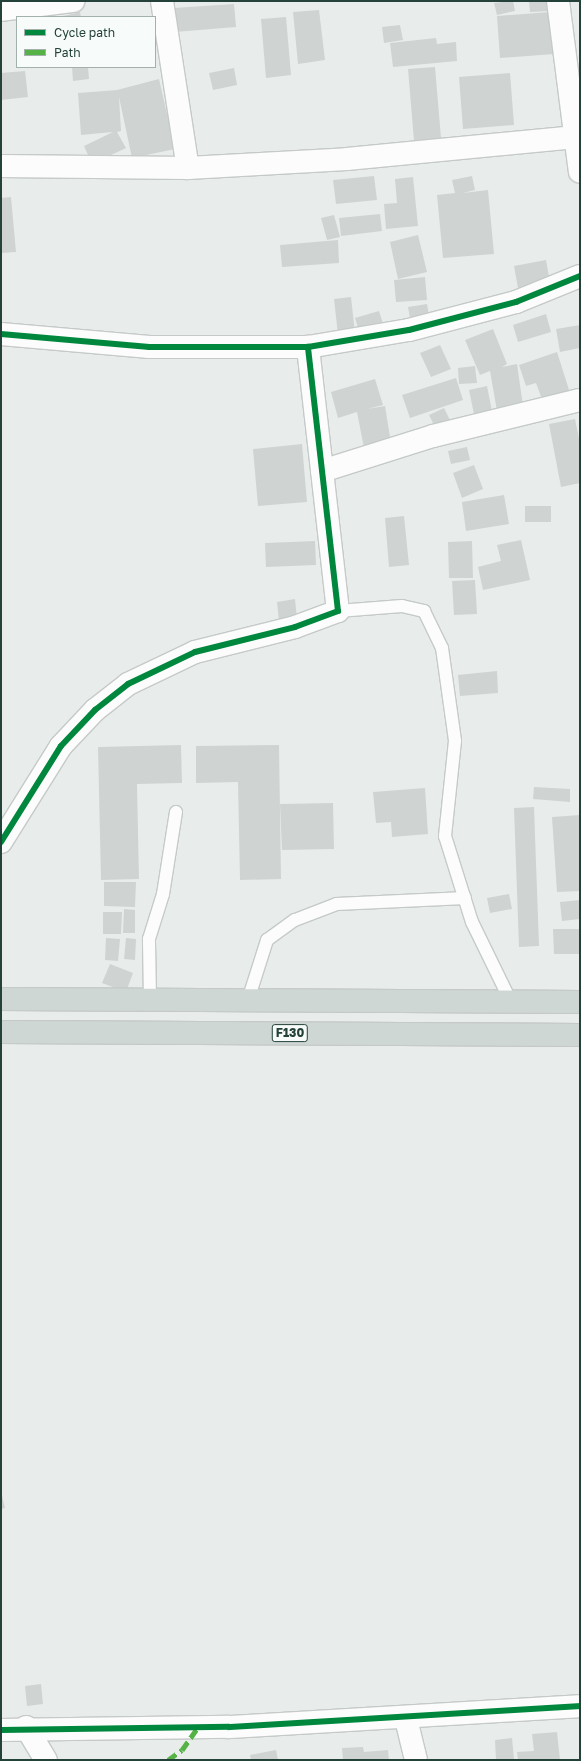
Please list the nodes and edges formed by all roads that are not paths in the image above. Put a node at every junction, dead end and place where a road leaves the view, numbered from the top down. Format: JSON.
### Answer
{"nodes":[{"id":1,"x":73,"y":1,"type":"edge"},
{"id":2,"x":162,"y":1,"type":"edge"},
{"id":3,"x":558,"y":1,"type":"edge"},
{"id":4,"x":1,"y":10,"type":"edge"},
{"id":5,"x":576,"y":137,"type":"junction"},
{"id":6,"x":1,"y":166,"type":"edge"},
{"id":7,"x":188,"y":168,"type":"junction"},
{"id":8,"x":580,"y":172,"type":"edge"},
{"id":9,"x":580,"y":276,"type":"edge"},
{"id":10,"x":1,"y":334,"type":"edge"},
{"id":11,"x":308,"y":347,"type":"junction"},
{"id":12,"x":580,"y":400,"type":"edge"},
{"id":13,"x":322,"y":471,"type":"junction"},
{"id":14,"x":338,"y":612,"type":"junction"},
{"id":15,"x":176,"y":812,"type":"dead end"},
{"id":16,"x":1,"y":842,"type":"edge"},
{"id":17,"x":465,"y":898,"type":"junction"},
{"id":18,"x":1,"y":999,"type":"edge"},
{"id":19,"x":150,"y":999,"type":"junction"},
{"id":20,"x":248,"y":1000,"type":"junction"},
{"id":21,"x":511,"y":1002,"type":"junction"},
{"id":22,"x":580,"y":1002,"type":"edge"},
{"id":23,"x":1,"y":1032,"type":"edge"},
{"id":24,"x":580,"y":1035,"type":"edge"},
{"id":25,"x":580,"y":1706,"type":"edge"},
{"id":26,"x":406,"y":1719,"type":"junction"},
{"id":27,"x":26,"y":1727,"type":"junction"},
{"id":28,"x":1,"y":1730,"type":"edge"},
{"id":29,"x":46,"y":1760,"type":"edge"},
{"id":30,"x":416,"y":1760,"type":"edge"}],
"edges":[{"from":1,"to":4,"type":"street"},
{"from":2,"to":7,"type":"street"},
{"from":3,"to":5,"type":"street"},
{"from":5,"to":7,"type":"street"},
{"from":5,"to":8,"type":"street"},
{"from":6,"to":7,"type":"street"},
{"from":9,"to":11,"type":"street"},
{"from":10,"to":11,"type":"street"},
{"from":11,"to":13,"type":"street"},
{"from":12,"to":13,"type":"street"},
{"from":13,"to":14,"type":"street"},
{"from":14,"to":16,"type":"street"},
{"from":14,"to":17,"type":"lane"},
{"from":15,"to":19,"type":"lane"},
{"from":17,"to":20,"type":"lane"},
{"from":17,"to":21,"type":"lane"},
{"from":18,"to":19,"type":"main road"},
{"from":19,"to":20,"type":"main road"},
{"from":20,"to":21,"type":"main road"},
{"from":21,"to":22,"type":"main road"},
{"from":23,"to":24,"type":"main road","number":"F130"},
{"from":25,"to":26,"type":"street"},
{"from":26,"to":27,"type":"street"},
{"from":26,"to":30,"type":"street"},
{"from":27,"to":28,"type":"street"},
{"from":27,"to":29,"type":"street"}]}
